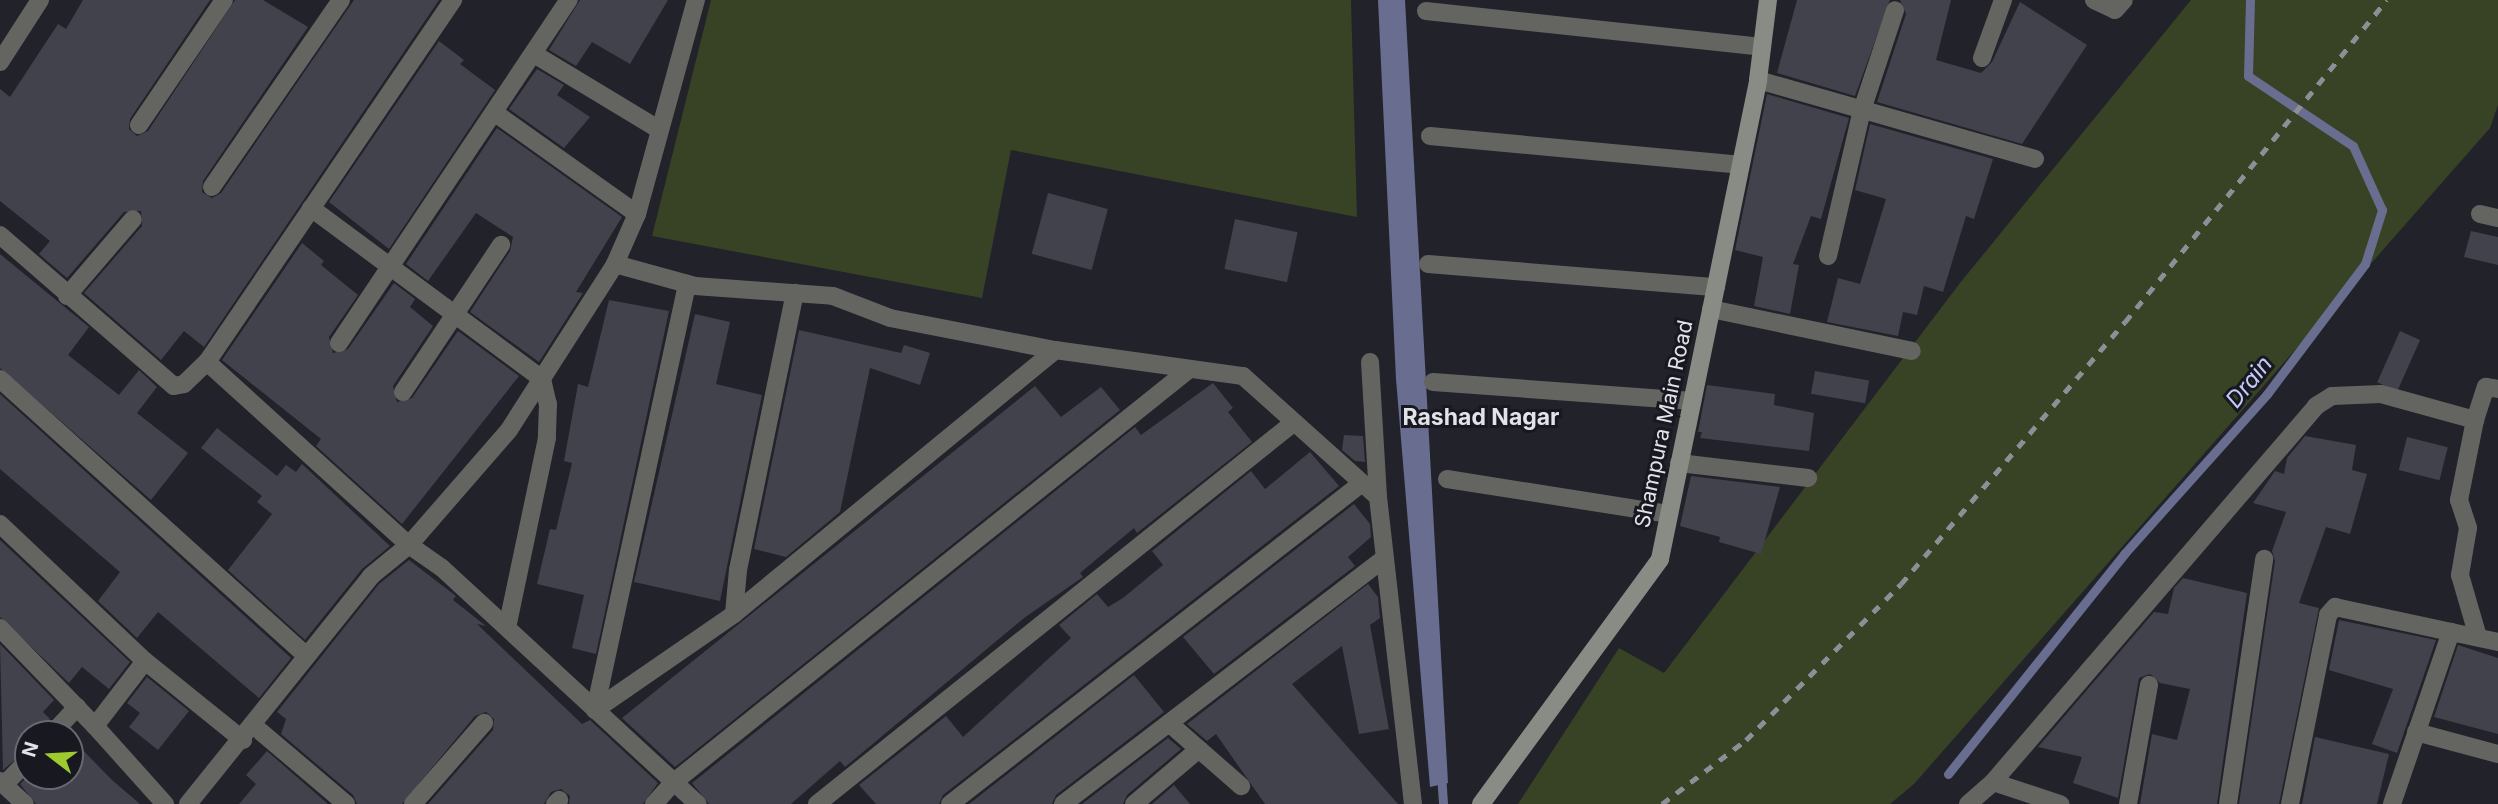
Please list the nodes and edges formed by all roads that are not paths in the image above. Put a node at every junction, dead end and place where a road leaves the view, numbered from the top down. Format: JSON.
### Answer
{"nodes":[{"id":1,"x":40,"y":0,"type":"edge"},
{"id":2,"x":224,"y":0,"type":"edge"},
{"id":3,"x":341,"y":0,"type":"edge"},
{"id":4,"x":453,"y":0,"type":"edge"},
{"id":5,"x":569,"y":0,"type":"edge"},
{"id":6,"x":696,"y":0,"type":"edge"},
{"id":7,"x":1768,"y":0,"type":"edge"},
{"id":8,"x":2003,"y":0,"type":"edge"},
{"id":9,"x":2094,"y":0,"type":"edge"},
{"id":10,"x":2124,"y":0,"type":"edge"},
{"id":11,"x":1895,"y":10,"type":"dead end"},
{"id":12,"x":1426,"y":11,"type":"dead end"},
{"id":13,"x":1762,"y":47,"type":"junction"},
{"id":14,"x":534,"y":54,"type":"junction"},
{"id":15,"x":1982,"y":58,"type":"dead end"},
{"id":16,"x":0,"y":62,"type":"edge"},
{"id":17,"x":1758,"y":80,"type":"junction"},
{"id":18,"x":1862,"y":110,"type":"junction"},
{"id":19,"x":495,"y":113,"type":"junction"},
{"id":20,"x":139,"y":125,"type":"dead end"},
{"id":21,"x":660,"y":130,"type":"junction"},
{"id":22,"x":1430,"y":136,"type":"dead end"},
{"id":23,"x":2035,"y":159,"type":"dead end"},
{"id":24,"x":1740,"y":166,"type":"junction"},
{"id":25,"x":212,"y":187,"type":"dead end"},
{"id":26,"x":312,"y":208,"type":"junction"},
{"id":27,"x":637,"y":214,"type":"junction"},
{"id":28,"x":2480,"y":214,"type":"dead end"},
{"id":29,"x":2498,"y":218,"type":"edge"},
{"id":30,"x":133,"y":219,"type":"dead end"},
{"id":31,"x":0,"y":235,"type":"edge"},
{"id":32,"x":501,"y":245,"type":"dead end"},
{"id":33,"x":1828,"y":256,"type":"dead end"},
{"id":34,"x":615,"y":264,"type":"junction"},
{"id":35,"x":1427,"y":264,"type":"dead end"},
{"id":36,"x":390,"y":268,"type":"junction"},
{"id":37,"x":687,"y":284,"type":"junction"},
{"id":38,"x":1716,"y":286,"type":"junction"},
{"id":39,"x":795,"y":293,"type":"junction"},
{"id":40,"x":67,"y":296,"type":"junction"},
{"id":41,"x":1711,"y":309,"type":"junction"},
{"id":42,"x":455,"y":316,"type":"junction"},
{"id":43,"x":339,"y":344,"type":"dead end"},
{"id":44,"x":1055,"y":350,"type":"junction"},
{"id":45,"x":1912,"y":351,"type":"dead end"},
{"id":46,"x":207,"y":362,"type":"junction"},
{"id":47,"x":1370,"y":362,"type":"dead end"},
{"id":48,"x":1187,"y":371,"type":"junction"},
{"id":49,"x":0,"y":379,"type":"edge"},
{"id":50,"x":542,"y":379,"type":"junction"},
{"id":51,"x":1433,"y":382,"type":"dead end"},
{"id":52,"x":2498,"y":389,"type":"edge"},
{"id":53,"x":403,"y":392,"type":"dead end"},
{"id":54,"x":1692,"y":401,"type":"junction"},
{"id":55,"x":2475,"y":420,"type":"junction"},
{"id":56,"x":1293,"y":423,"type":"junction"},
{"id":57,"x":1679,"y":463,"type":"junction"},
{"id":58,"x":1808,"y":478,"type":"dead end"},
{"id":59,"x":1447,"y":479,"type":"dead end"},
{"id":60,"x":1362,"y":483,"type":"junction"},
{"id":61,"x":1378,"y":497,"type":"junction"},
{"id":62,"x":1669,"y":514,"type":"junction"},
{"id":63,"x":0,"y":524,"type":"edge"},
{"id":64,"x":409,"y":545,"type":"junction"},
{"id":65,"x":1383,"y":559,"type":"junction"},
{"id":66,"x":2264,"y":559,"type":"dead end"},
{"id":67,"x":734,"y":614,"type":"junction"},
{"id":68,"x":507,"y":627,"type":"junction"},
{"id":69,"x":0,"y":628,"type":"edge"},
{"id":70,"x":2451,"y":632,"type":"junction"},
{"id":71,"x":2478,"y":636,"type":"junction"},
{"id":72,"x":2498,"y":642,"type":"edge"},
{"id":73,"x":304,"y":655,"type":"junction"},
{"id":74,"x":145,"y":661,"type":"junction"},
{"id":75,"x":2149,"y":685,"type":"dead end"},
{"id":76,"x":77,"y":707,"type":"junction"},
{"id":77,"x":595,"y":709,"type":"junction"},
{"id":78,"x":65,"y":720,"type":"edge"},
{"id":79,"x":484,"y":723,"type":"dead end"},
{"id":80,"x":1169,"y":723,"type":"junction"},
{"id":81,"x":95,"y":726,"type":"junction"},
{"id":82,"x":2416,"y":732,"type":"junction"},
{"id":83,"x":248,"y":733,"type":"junction"},
{"id":84,"x":1199,"y":749,"type":"junction"},
{"id":85,"x":2498,"y":754,"type":"edge"},
{"id":86,"x":674,"y":782,"type":"junction"},
{"id":87,"x":1993,"y":782,"type":"junction"},
{"id":88,"x":2,"y":783,"type":"edge"},
{"id":89,"x":1241,"y":786,"type":"dead end"},
{"id":90,"x":25,"y":804,"type":"edge"},
{"id":91,"x":164,"y":804,"type":"edge"},
{"id":92,"x":188,"y":804,"type":"edge"},
{"id":93,"x":346,"y":804,"type":"edge"},
{"id":94,"x":413,"y":804,"type":"edge"},
{"id":95,"x":654,"y":804,"type":"edge"},
{"id":96,"x":698,"y":804,"type":"edge"},
{"id":97,"x":817,"y":804,"type":"edge"},
{"id":98,"x":950,"y":804,"type":"edge"},
{"id":99,"x":1063,"y":804,"type":"edge"},
{"id":100,"x":1134,"y":804,"type":"edge"},
{"id":101,"x":1413,"y":804,"type":"edge"},
{"id":102,"x":1481,"y":804,"type":"edge"},
{"id":103,"x":1968,"y":804,"type":"edge"},
{"id":104,"x":2060,"y":804,"type":"edge"},
{"id":105,"x":2128,"y":804,"type":"edge"},
{"id":106,"x":2228,"y":804,"type":"edge"},
{"id":107,"x":2290,"y":804,"type":"edge"},
{"id":108,"x":2392,"y":804,"type":"edge"}],
"edges":[{"from":1,"to":16,"type":"street"},
{"from":2,"to":20,"type":"street"},
{"from":3,"to":25,"type":"street"},
{"from":4,"to":26,"type":"street"},
{"from":5,"to":14,"type":"street"},
{"from":6,"to":21,"type":"street"},
{"from":7,"to":13,"type":"street","name":"Shampura Main Road"},
{"from":8,"to":15,"type":"street"},
{"from":9,"to":10,"type":"street"},
{"from":11,"to":18,"type":"street"},
{"from":12,"to":13,"type":"street"},
{"from":13,"to":17,"type":"street","name":"Shampura Main Road"},
{"from":14,"to":19,"type":"street"},
{"from":14,"to":21,"type":"street"},
{"from":17,"to":18,"type":"street"},
{"from":17,"to":24,"type":"street","name":"Shampura Main Road"},
{"from":18,"to":23,"type":"street"},
{"from":18,"to":33,"type":"street"},
{"from":19,"to":27,"type":"street"},
{"from":19,"to":36,"type":"street"},
{"from":21,"to":27,"type":"street"},
{"from":22,"to":24,"type":"street"},
{"from":24,"to":38,"type":"street","name":"Shampura Main Road"},
{"from":26,"to":36,"type":"street"},
{"from":26,"to":46,"type":"street"},
{"from":27,"to":34,"type":"street"},
{"from":28,"to":29,"type":"street"},
{"from":30,"to":40,"type":"street"},
{"from":31,"to":40,"type":"street"},
{"from":32,"to":42,"type":"street"},
{"from":34,"to":37,"type":"street"},
{"from":34,"to":50,"type":"street"},
{"from":35,"to":38,"type":"street"},
{"from":36,"to":42,"type":"street"},
{"from":36,"to":43,"type":"street"},
{"from":37,"to":39,"type":"street"},
{"from":37,"to":77,"type":"street"},
{"from":38,"to":41,"type":"street","name":"Shampura Main Road"},
{"from":39,"to":44,"type":"street"},
{"from":39,"to":67,"type":"street"},
{"from":40,"to":46,"type":"street"},
{"from":41,"to":45,"type":"street"},
{"from":41,"to":54,"type":"street","name":"Shampura Main Road"},
{"from":42,"to":50,"type":"street"},
{"from":42,"to":53,"type":"street"},
{"from":44,"to":48,"type":"street"},
{"from":44,"to":67,"type":"street"},
{"from":46,"to":64,"type":"street"},
{"from":47,"to":61,"type":"street"},
{"from":48,"to":56,"type":"street"},
{"from":48,"to":86,"type":"street"},
{"from":49,"to":73,"type":"street"},
{"from":50,"to":64,"type":"street"},
{"from":50,"to":68,"type":"street"},
{"from":51,"to":54,"type":"street"},
{"from":52,"to":55,"type":"street"},
{"from":54,"to":57,"type":"street","name":"Shampura Main Road"},
{"from":55,"to":71,"type":"street"},
{"from":55,"to":87,"type":"street"},
{"from":56,"to":60,"type":"street"},
{"from":56,"to":97,"type":"street"},
{"from":57,"to":58,"type":"street"},
{"from":57,"to":62,"type":"street","name":"Shampura Main Road"},
{"from":59,"to":62,"type":"street"},
{"from":60,"to":61,"type":"street"},
{"from":60,"to":98,"type":"street"},
{"from":61,"to":65,"type":"street"},
{"from":62,"to":102,"type":"street","name":"Shampura Main Road"},
{"from":63,"to":74,"type":"street"},
{"from":64,"to":68,"type":"street"},
{"from":64,"to":73,"type":"street"},
{"from":65,"to":80,"type":"street"},
{"from":65,"to":101,"type":"street"},
{"from":66,"to":106,"type":"street"},
{"from":67,"to":77,"type":"street"},
{"from":68,"to":77,"type":"street"},
{"from":69,"to":76,"type":"street"},
{"from":70,"to":71,"type":"street"},
{"from":70,"to":82,"type":"street"},
{"from":70,"to":107,"type":"street"},
{"from":71,"to":72,"type":"street"},
{"from":73,"to":83,"type":"street"},
{"from":74,"to":81,"type":"street"},
{"from":74,"to":83,"type":"street"},
{"from":75,"to":105,"type":"street"},
{"from":76,"to":78,"type":"street"},
{"from":76,"to":81,"type":"street"},
{"from":77,"to":86,"type":"street"},
{"from":79,"to":94,"type":"street"},
{"from":80,"to":84,"type":"street"},
{"from":80,"to":99,"type":"street"},
{"from":81,"to":91,"type":"street"},
{"from":82,"to":85,"type":"street"},
{"from":82,"to":108,"type":"street"},
{"from":83,"to":92,"type":"street"},
{"from":83,"to":93,"type":"street"},
{"from":84,"to":89,"type":"street"},
{"from":84,"to":100,"type":"street"},
{"from":86,"to":95,"type":"street"},
{"from":86,"to":96,"type":"street"},
{"from":87,"to":103,"type":"street"},
{"from":87,"to":104,"type":"street"},
{"from":88,"to":90,"type":"street"}]}
